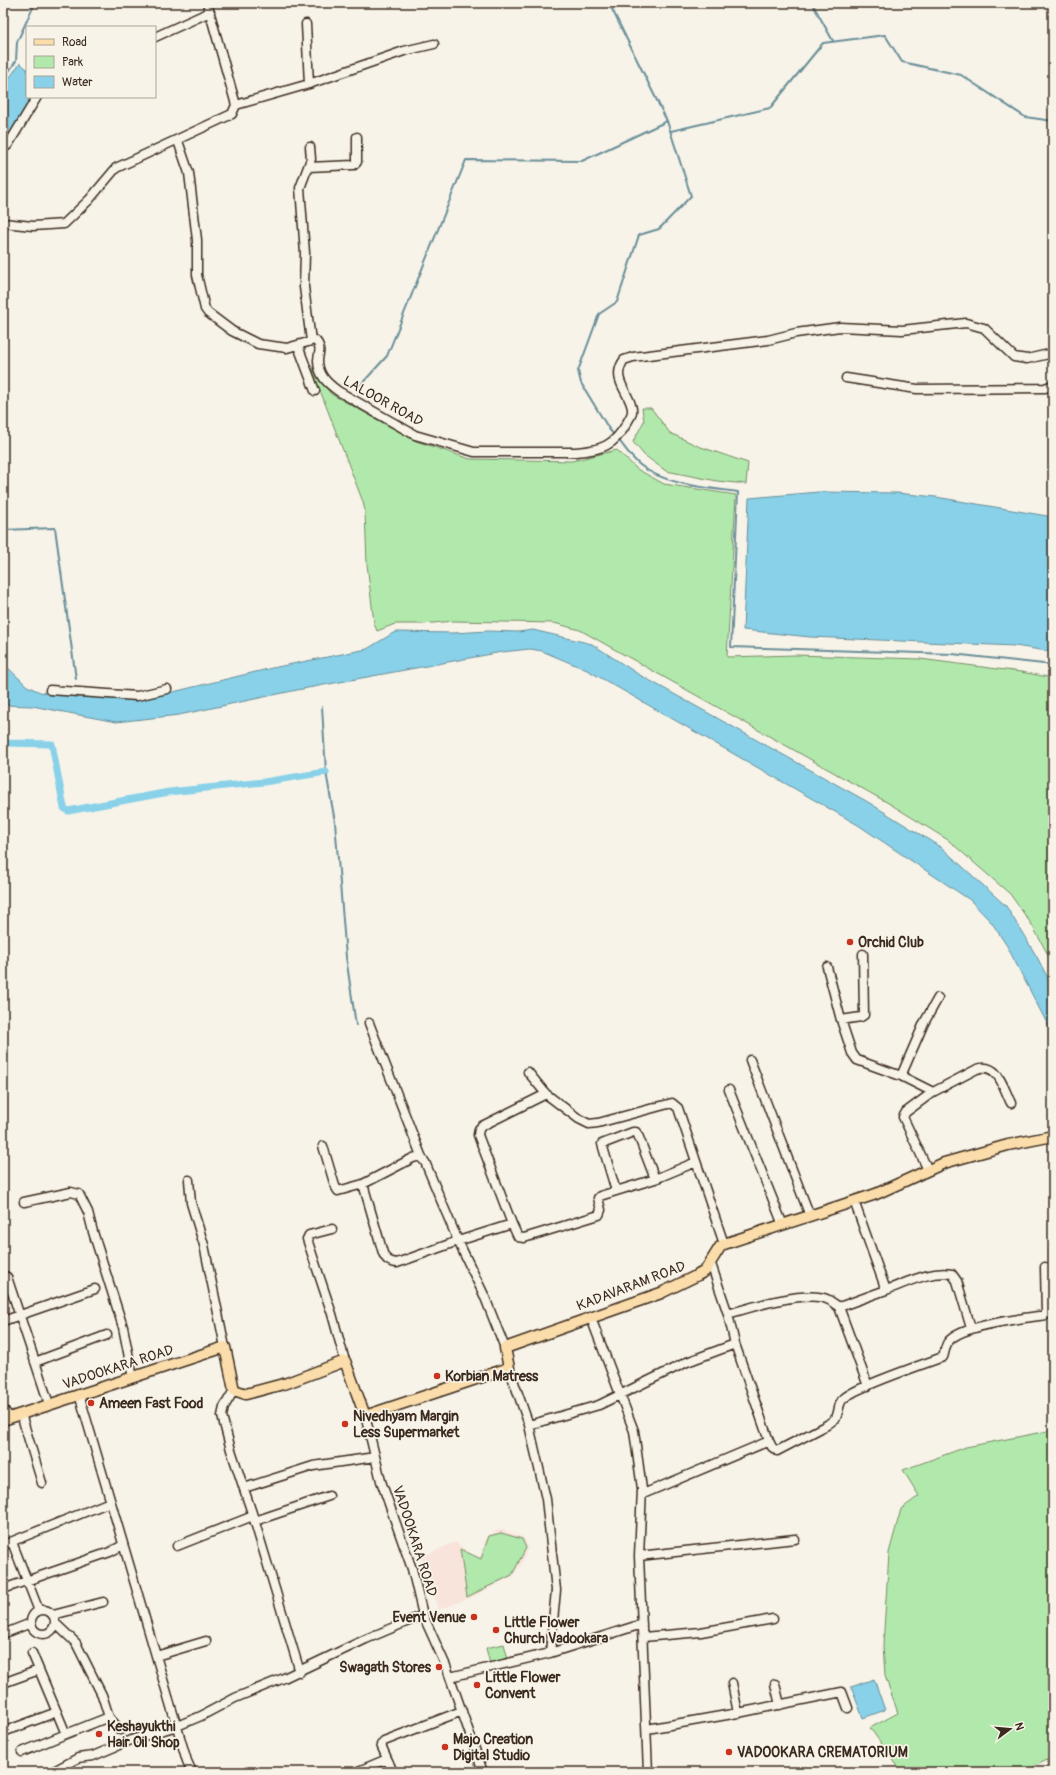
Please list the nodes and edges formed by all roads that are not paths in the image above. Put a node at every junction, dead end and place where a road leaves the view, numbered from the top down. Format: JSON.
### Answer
{"nodes":[{"id":1,"x":206,"y":3,"type":"edge"},
{"id":2,"x":210,"y":12,"type":"junction"},
{"id":3,"x":306,"y":24,"type":"dead end"},
{"id":4,"x":156,"y":37,"type":"edge"},
{"id":5,"x":434,"y":44,"type":"dead end"},
{"id":6,"x":309,"y":84,"type":"junction"},
{"id":7,"x":36,"y":98,"type":"edge"},
{"id":8,"x":236,"y":105,"type":"junction"},
{"id":9,"x":357,"y":137,"type":"dead end"},
{"id":10,"x":178,"y":141,"type":"junction"},
{"id":11,"x":310,"y":147,"type":"dead end"},
{"id":12,"x":3,"y":149,"type":"edge"},
{"id":13,"x":308,"y":167,"type":"junction"},
{"id":14,"x":3,"y":223,"type":"edge"},
{"id":15,"x":315,"y":342,"type":"junction"},
{"id":16,"x":298,"y":346,"type":"junction"},
{"id":17,"x":1053,"y":353,"type":"edge"},
{"id":18,"x":846,"y":378,"type":"dead end"},
{"id":19,"x":1053,"y":385,"type":"edge"},
{"id":20,"x":315,"y":391,"type":"dead end"},
{"id":21,"x":168,"y":689,"type":"dead end"},
{"id":22,"x":50,"y":690,"type":"dead end"},
{"id":23,"x":864,"y":954,"type":"dead end"},
{"id":24,"x":827,"y":967,"type":"dead end"},
{"id":25,"x":938,"y":998,"type":"dead end"},
{"id":26,"x":841,"y":1020,"type":"junction"},
{"id":27,"x":369,"y":1023,"type":"dead end"},
{"id":28,"x":750,"y":1060,"type":"dead end"},
{"id":29,"x":528,"y":1072,"type":"dead end"},
{"id":30,"x":901,"y":1076,"type":"junction"},
{"id":31,"x":729,"y":1090,"type":"dead end"},
{"id":32,"x":933,"y":1092,"type":"junction"},
{"id":33,"x":546,"y":1094,"type":"junction"},
{"id":34,"x":1011,"y":1103,"type":"dead end"},
{"id":35,"x":1053,"y":1136,"type":"edge"},
{"id":36,"x":323,"y":1146,"type":"dead end"},
{"id":37,"x":422,"y":1158,"type":"junction"},
{"id":38,"x":696,"y":1162,"type":"junction"},
{"id":39,"x":928,"y":1170,"type":"junction"},
{"id":40,"x":655,"y":1179,"type":"junction"},
{"id":41,"x":189,"y":1180,"type":"dead end"},
{"id":42,"x":363,"y":1184,"type":"junction"},
{"id":43,"x":616,"y":1191,"type":"junction"},
{"id":44,"x":854,"y":1201,"type":"junction"},
{"id":45,"x":24,"y":1202,"type":"dead end"},
{"id":46,"x":810,"y":1216,"type":"junction"},
{"id":47,"x":512,"y":1224,"type":"junction"},
{"id":48,"x":782,"y":1225,"type":"junction"},
{"id":49,"x":332,"y":1229,"type":"dead end"},
{"id":50,"x":458,"y":1241,"type":"junction"},
{"id":51,"x":724,"y":1244,"type":"junction"},
{"id":52,"x":711,"y":1264,"type":"junction"},
{"id":53,"x":1045,"y":1267,"type":"dead end"},
{"id":54,"x":3,"y":1275,"type":"edge"},
{"id":55,"x":95,"y":1288,"type":"dead end"},
{"id":56,"x":886,"y":1290,"type":"junction"},
{"id":57,"x":839,"y":1307,"type":"junction"},
{"id":58,"x":728,"y":1314,"type":"junction"},
{"id":59,"x":20,"y":1315,"type":"junction"},
{"id":60,"x":1050,"y":1315,"type":"edge"},
{"id":61,"x":592,"y":1318,"type":"junction"},
{"id":62,"x":3,"y":1321,"type":"edge"},
{"id":63,"x":971,"y":1328,"type":"junction"},
{"id":64,"x":107,"y":1334,"type":"dead end"},
{"id":65,"x":735,"y":1344,"type":"junction"},
{"id":66,"x":225,"y":1347,"type":"junction"},
{"id":67,"x":505,"y":1348,"type":"junction"},
{"id":68,"x":345,"y":1361,"type":"junction"},
{"id":69,"x":35,"y":1362,"type":"junction"},
{"id":70,"x":509,"y":1368,"type":"junction"},
{"id":71,"x":133,"y":1378,"type":"junction"},
{"id":72,"x":868,"y":1386,"type":"junction"},
{"id":73,"x":234,"y":1390,"type":"junction"},
{"id":74,"x":79,"y":1394,"type":"junction"},
{"id":75,"x":622,"y":1395,"type":"junction"},
{"id":76,"x":49,"y":1404,"type":"junction"},
{"id":77,"x":3,"y":1410,"type":"edge"},
{"id":78,"x":21,"y":1414,"type":"junction"},
{"id":79,"x":365,"y":1415,"type":"junction"},
{"id":80,"x":6,"y":1419,"type":"edge"},
{"id":81,"x":529,"y":1425,"type":"junction"},
{"id":82,"x":769,"y":1441,"type":"junction"},
{"id":83,"x":375,"y":1457,"type":"junction"},
{"id":84,"x":42,"y":1483,"type":"dead end"},
{"id":85,"x":244,"y":1488,"type":"junction"},
{"id":86,"x":643,"y":1494,"type":"junction"},
{"id":87,"x":330,"y":1496,"type":"dead end"},
{"id":88,"x":110,"y":1502,"type":"junction"},
{"id":89,"x":254,"y":1518,"type":"junction"},
{"id":90,"x":795,"y":1539,"type":"dead end"},
{"id":91,"x":12,"y":1542,"type":"junction"},
{"id":92,"x":3,"y":1545,"type":"edge"},
{"id":93,"x":123,"y":1545,"type":"junction"},
{"id":94,"x":177,"y":1546,"type":"dead end"},
{"id":95,"x":639,"y":1556,"type":"junction"},
{"id":96,"x":27,"y":1580,"type":"junction"},
{"id":97,"x":3,"y":1589,"type":"edge"},
{"id":98,"x":103,"y":1602,"type":"dead end"},
{"id":99,"x":39,"y":1610,"type":"junction"},
{"id":100,"x":423,"y":1615,"type":"junction"},
{"id":101,"x":54,"y":1619,"type":"junction"},
{"id":102,"x":773,"y":1619,"type":"dead end"},
{"id":103,"x":31,"y":1623,"type":"junction"},
{"id":104,"x":642,"y":1624,"type":"junction"},
{"id":105,"x":3,"y":1634,"type":"edge"},
{"id":106,"x":643,"y":1637,"type":"junction"},
{"id":107,"x":206,"y":1641,"type":"dead end"},
{"id":108,"x":32,"y":1653,"type":"dead end"},
{"id":109,"x":550,"y":1653,"type":"junction"},
{"id":110,"x":156,"y":1656,"type":"junction"},
{"id":111,"x":39,"y":1670,"type":"junction"},
{"id":112,"x":300,"y":1672,"type":"junction"},
{"id":113,"x":450,"y":1677,"type":"junction"},
{"id":114,"x":3,"y":1683,"type":"edge"},
{"id":115,"x":732,"y":1683,"type":"dead end"},
{"id":116,"x":775,"y":1684,"type":"dead end"},
{"id":117,"x":780,"y":1705,"type":"junction"},
{"id":118,"x":848,"y":1708,"type":"dead end"},
{"id":119,"x":57,"y":1712,"type":"junction"},
{"id":120,"x":462,"y":1712,"type":"junction"},
{"id":121,"x":738,"y":1713,"type":"junction"},
{"id":122,"x":109,"y":1717,"type":"junction"},
{"id":123,"x":177,"y":1726,"type":"junction"},
{"id":124,"x":647,"y":1729,"type":"junction"},
{"id":125,"x":3,"y":1732,"type":"edge"},
{"id":126,"x":66,"y":1734,"type":"junction"},
{"id":127,"x":122,"y":1736,"type":"junction"},
{"id":128,"x":22,"y":1752,"type":"dead end"},
{"id":129,"x":387,"y":1759,"type":"junction"},
{"id":130,"x":52,"y":1772,"type":"edge"},
{"id":131,"x":192,"y":1772,"type":"edge"},
{"id":132,"x":356,"y":1772,"type":"edge"},
{"id":133,"x":393,"y":1772,"type":"edge"},
{"id":134,"x":483,"y":1772,"type":"edge"},
{"id":135,"x":648,"y":1772,"type":"edge"}],
"edges":[{"from":1,"to":2,"type":"street"},
{"from":2,"to":4,"type":"street"},
{"from":2,"to":8,"type":"street"},
{"from":3,"to":6,"type":"street"},
{"from":5,"to":6,"type":"street"},
{"from":6,"to":8,"type":"street"},
{"from":7,"to":12,"type":"street"},
{"from":8,"to":10,"type":"street"},
{"from":9,"to":13,"type":"street"},
{"from":10,"to":14,"type":"street"},
{"from":10,"to":16,"type":"street"},
{"from":11,"to":13,"type":"street","name":"LALOOR ROAD"},
{"from":13,"to":15,"type":"street","name":"LALOOR ROAD"},
{"from":15,"to":16,"type":"street"},
{"from":15,"to":17,"type":"street","name":"LALOOR ROAD"},
{"from":16,"to":20,"type":"street"},
{"from":18,"to":19,"type":"street"},
{"from":21,"to":22,"type":"street"},
{"from":23,"to":26,"type":"street"},
{"from":24,"to":26,"type":"street"},
{"from":25,"to":30,"type":"street"},
{"from":26,"to":30,"type":"street"},
{"from":27,"to":37,"type":"street"},
{"from":28,"to":46,"type":"street"},
{"from":29,"to":33,"type":"street"},
{"from":30,"to":32,"type":"street"},
{"from":31,"to":48,"type":"street"},
{"from":32,"to":34,"type":"street"},
{"from":32,"to":39,"type":"street"},
{"from":33,"to":38,"type":"street"},
{"from":33,"to":47,"type":"street"},
{"from":35,"to":39,"type":"main road"},
{"from":36,"to":42,"type":"street"},
{"from":37,"to":42,"type":"street"},
{"from":37,"to":50,"type":"street"},
{"from":38,"to":40,"type":"street"},
{"from":38,"to":51,"type":"street"},
{"from":39,"to":44,"type":"main road"},
{"from":40,"to":43,"type":"street"},
{"from":40,"to":43,"type":"street"},
{"from":41,"to":66,"type":"street"},
{"from":42,"to":50,"type":"street"},
{"from":43,"to":47,"type":"street"},
{"from":44,"to":46,"type":"main road"},
{"from":44,"to":56,"type":"street"},
{"from":45,"to":71,"type":"street"},
{"from":46,"to":48,"type":"main road"},
{"from":47,"to":50,"type":"street"},
{"from":48,"to":51,"type":"main road"},
{"from":49,"to":68,"type":"street","name":"VADOOKARA ROAD"},
{"from":50,"to":67,"type":"street"},
{"from":51,"to":52,"type":"main road","name":"KADAVARAM ROAD"},
{"from":52,"to":58,"type":"street"},
{"from":52,"to":61,"type":"main road","name":"KADAVARAM ROAD"},
{"from":53,"to":60,"type":"street"},
{"from":54,"to":59,"type":"street"},
{"from":55,"to":59,"type":"street"},
{"from":56,"to":57,"type":"street"},
{"from":56,"to":63,"type":"street"},
{"from":57,"to":58,"type":"street"},
{"from":57,"to":72,"type":"street"},
{"from":58,"to":65,"type":"street"},
{"from":59,"to":62,"type":"street"},
{"from":59,"to":69,"type":"street"},
{"from":60,"to":63,"type":"street"},
{"from":61,"to":67,"type":"main road","name":"KADAVARAM ROAD"},
{"from":61,"to":75,"type":"street"},
{"from":63,"to":72,"type":"street"},
{"from":64,"to":69,"type":"street"},
{"from":65,"to":75,"type":"street"},
{"from":65,"to":82,"type":"street"},
{"from":66,"to":71,"type":"main road","name":"VADOOKARA ROAD"},
{"from":66,"to":73,"type":"main road"},
{"from":67,"to":70,"type":"main road"},
{"from":68,"to":73,"type":"main road"},
{"from":68,"to":79,"type":"main road","name":"VADOOKARA ROAD"},
{"from":69,"to":76,"type":"street"},
{"from":70,"to":79,"type":"main road"},
{"from":70,"to":81,"type":"street"},
{"from":71,"to":74,"type":"main road","name":"VADOOKARA ROAD"},
{"from":72,"to":82,"type":"street"},
{"from":73,"to":85,"type":"street"},
{"from":74,"to":76,"type":"main road","name":"VADOOKARA ROAD"},
{"from":74,"to":88,"type":"street"},
{"from":75,"to":81,"type":"street"},
{"from":75,"to":86,"type":"street"},
{"from":76,"to":78,"type":"main road","name":"VADOOKARA ROAD"},
{"from":77,"to":80,"type":"street"},
{"from":78,"to":80,"type":"main road","name":"VADOOKARA ROAD"},
{"from":78,"to":84,"type":"street"},
{"from":79,"to":83,"type":"street","name":"VADOOKARA ROAD"},
{"from":81,"to":109,"type":"street"},
{"from":82,"to":86,"type":"street"},
{"from":83,"to":85,"type":"street"},
{"from":83,"to":100,"type":"street","name":"VADOOKARA ROAD"},
{"from":85,"to":89,"type":"street"},
{"from":86,"to":95,"type":"street"},
{"from":87,"to":89,"type":"street"},
{"from":88,"to":91,"type":"street"},
{"from":88,"to":93,"type":"street"},
{"from":89,"to":94,"type":"street"},
{"from":89,"to":112,"type":"street"},
{"from":90,"to":95,"type":"street"},
{"from":91,"to":92,"type":"street"},
{"from":91,"to":96,"type":"street"},
{"from":93,"to":96,"type":"street"},
{"from":93,"to":110,"type":"street"},
{"from":95,"to":104,"type":"street"},
{"from":96,"to":97,"type":"street"},
{"from":96,"to":99,"type":"street"},
{"from":98,"to":101,"type":"street"},
{"from":99,"to":101,"type":"street"},
{"from":99,"to":103,"type":"street"},
{"from":100,"to":112,"type":"street"},
{"from":100,"to":113,"type":"street","name":"VADOOKARA ROAD"},
{"from":101,"to":103,"type":"street"},
{"from":101,"to":122,"type":"street"},
{"from":102,"to":106,"type":"street"},
{"from":103,"to":105,"type":"street"},
{"from":104,"to":106,"type":"street"},
{"from":104,"to":109,"type":"street"},
{"from":106,"to":124,"type":"street"},
{"from":107,"to":110,"type":"street"},
{"from":108,"to":111,"type":"street"},
{"from":109,"to":113,"type":"street"},
{"from":110,"to":123,"type":"street"},
{"from":111,"to":114,"type":"street"},
{"from":111,"to":119,"type":"street"},
{"from":112,"to":123,"type":"street"},
{"from":113,"to":120,"type":"street","name":"VADOOKARA ROAD"},
{"from":115,"to":121,"type":"street"},
{"from":116,"to":117,"type":"street"},
{"from":117,"to":118,"type":"street"},
{"from":117,"to":121,"type":"street"},
{"from":119,"to":125,"type":"street"},
{"from":119,"to":126,"type":"street"},
{"from":120,"to":129,"type":"street"},
{"from":120,"to":134,"type":"street","name":"VADOOKARA ROAD"},
{"from":121,"to":124,"type":"street"},
{"from":122,"to":126,"type":"street"},
{"from":122,"to":127,"type":"street"},
{"from":123,"to":127,"type":"street"},
{"from":123,"to":131,"type":"street"},
{"from":124,"to":135,"type":"street"},
{"from":126,"to":128,"type":"street"},
{"from":127,"to":130,"type":"street"},
{"from":129,"to":132,"type":"street"},
{"from":129,"to":133,"type":"street"}]}
